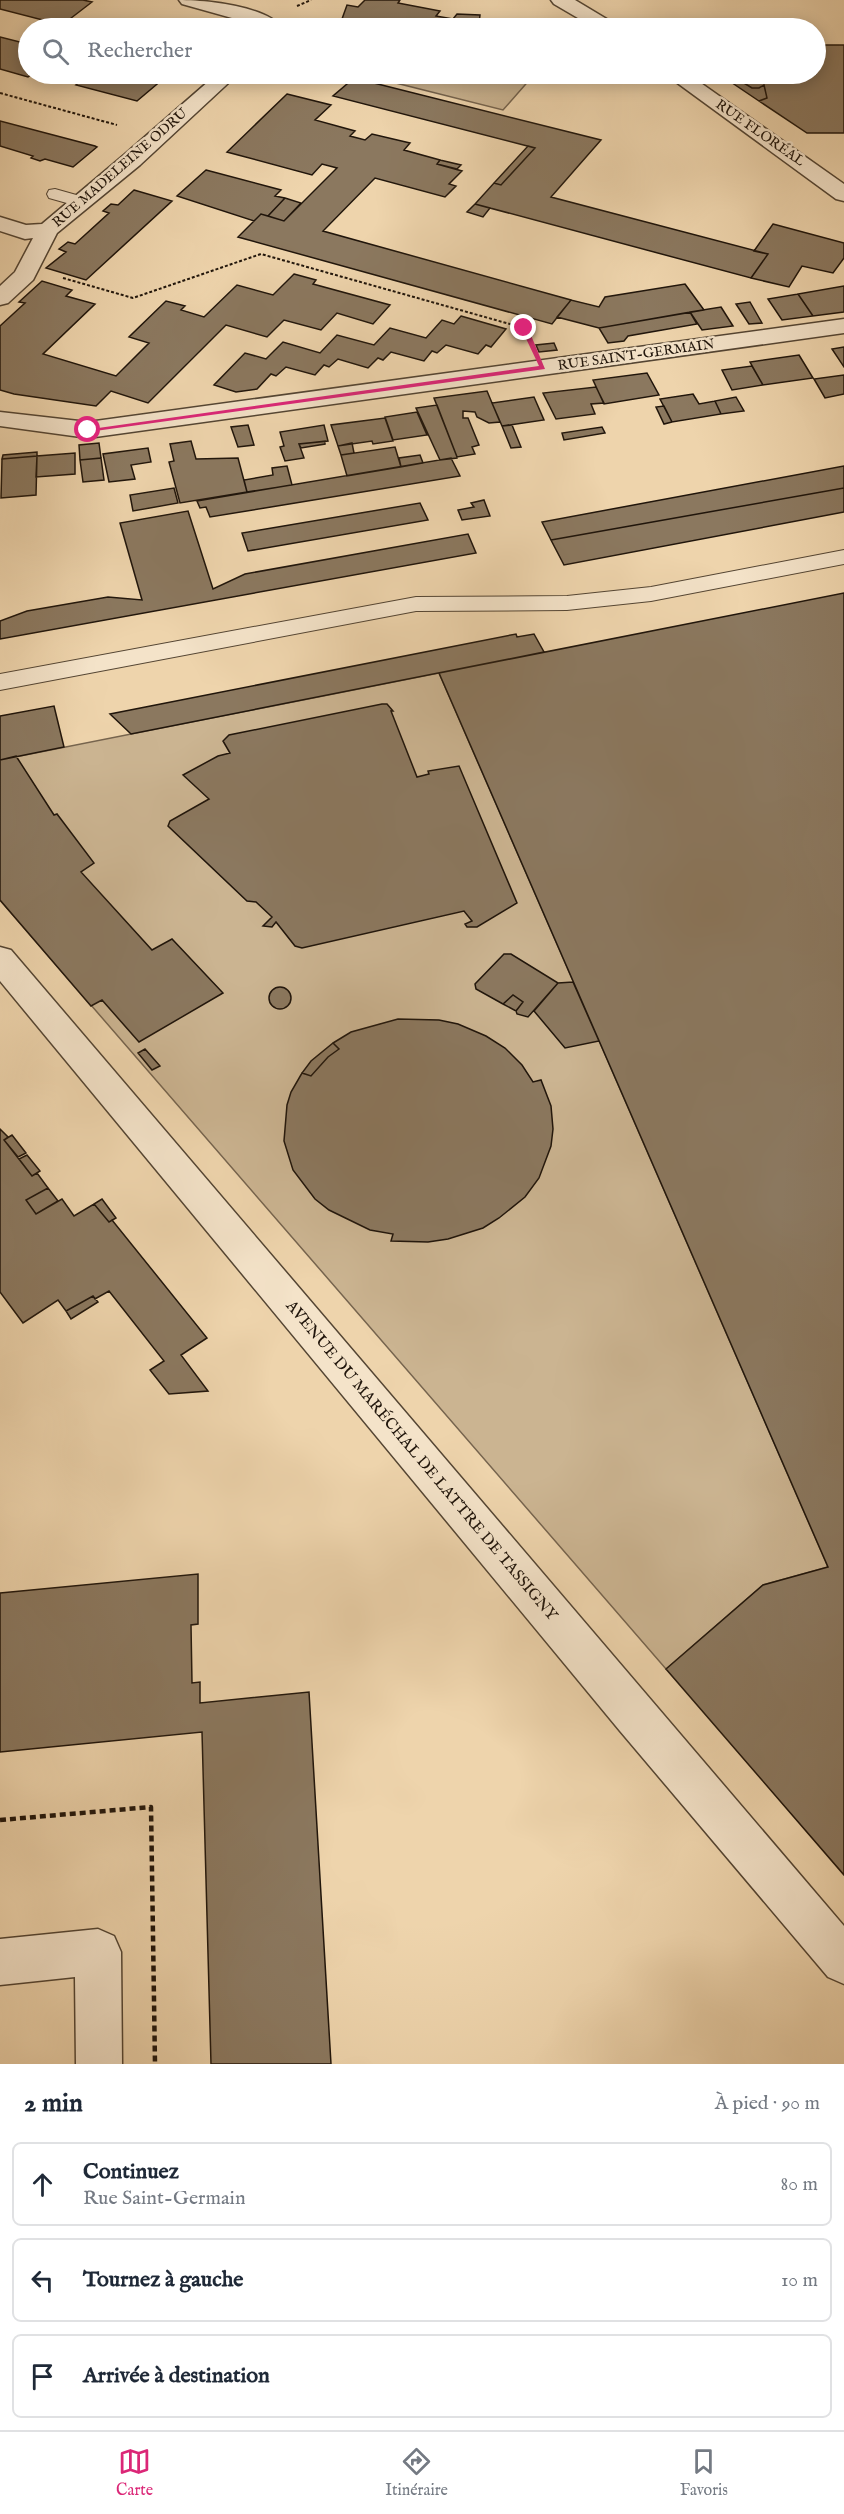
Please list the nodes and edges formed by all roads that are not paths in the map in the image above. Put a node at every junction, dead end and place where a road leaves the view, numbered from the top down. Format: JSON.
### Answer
{"nodes":[{"id":1,"x":189,"y":0,"type":"edge"},
{"id":2,"x":561,"y":0,"type":"edge"},
{"id":3,"x":253,"y":18,"type":"edge"},
{"id":4,"x":591,"y":18,"type":"edge"},
{"id":5,"x":217,"y":84,"type":"edge"},
{"id":6,"x":689,"y":84,"type":"edge"},
{"id":7,"x":55,"y":194,"type":"dead end"},
{"id":8,"x":844,"y":194,"type":"edge"},
{"id":9,"x":81,"y":202,"type":"junction"},
{"id":10,"x":0,"y":225,"type":"edge"},
{"id":11,"x":48,"y":230,"type":"junction"},
{"id":12,"x":0,"y":298,"type":"edge"},
{"id":13,"x":844,"y":326,"type":"edge"},
{"id":14,"x":0,"y":419,"type":"edge"},
{"id":15,"x":844,"y":557,"type":"edge"},
{"id":16,"x":0,"y":682,"type":"edge"},
{"id":17,"x":0,"y":959,"type":"edge"},
{"id":18,"x":844,"y":1961,"type":"edge"},
{"id":19,"x":0,"y":1962,"type":"edge"},
{"id":20,"x":99,"y":2064,"type":"edge"}],
"edges":[{"from":1,"to":3,"type":"street"},
{"from":2,"to":4,"type":"street"},
{"from":5,"to":9,"type":"street","name":"RUE MADELEINE ODRU"},
{"from":6,"to":8,"type":"street","name":"RUE FLORÉAL"},
{"from":7,"to":9,"type":"lane"},
{"from":9,"to":11,"type":"street","name":"RUE MADELEINE ODRU"},
{"from":10,"to":11,"type":"street","name":"RUE MADELEINE ODRU"},
{"from":11,"to":12,"type":"street"},
{"from":13,"to":14,"type":"street","name":"RUE SAINT-GERMAIN"},
{"from":15,"to":16,"type":"lane"},
{"from":17,"to":18,"type":"street","name":"AVENUE DU MARÉCHAL DE LATTRE DE TASSIGNY"},
{"from":19,"to":20,"type":"street"}]}
